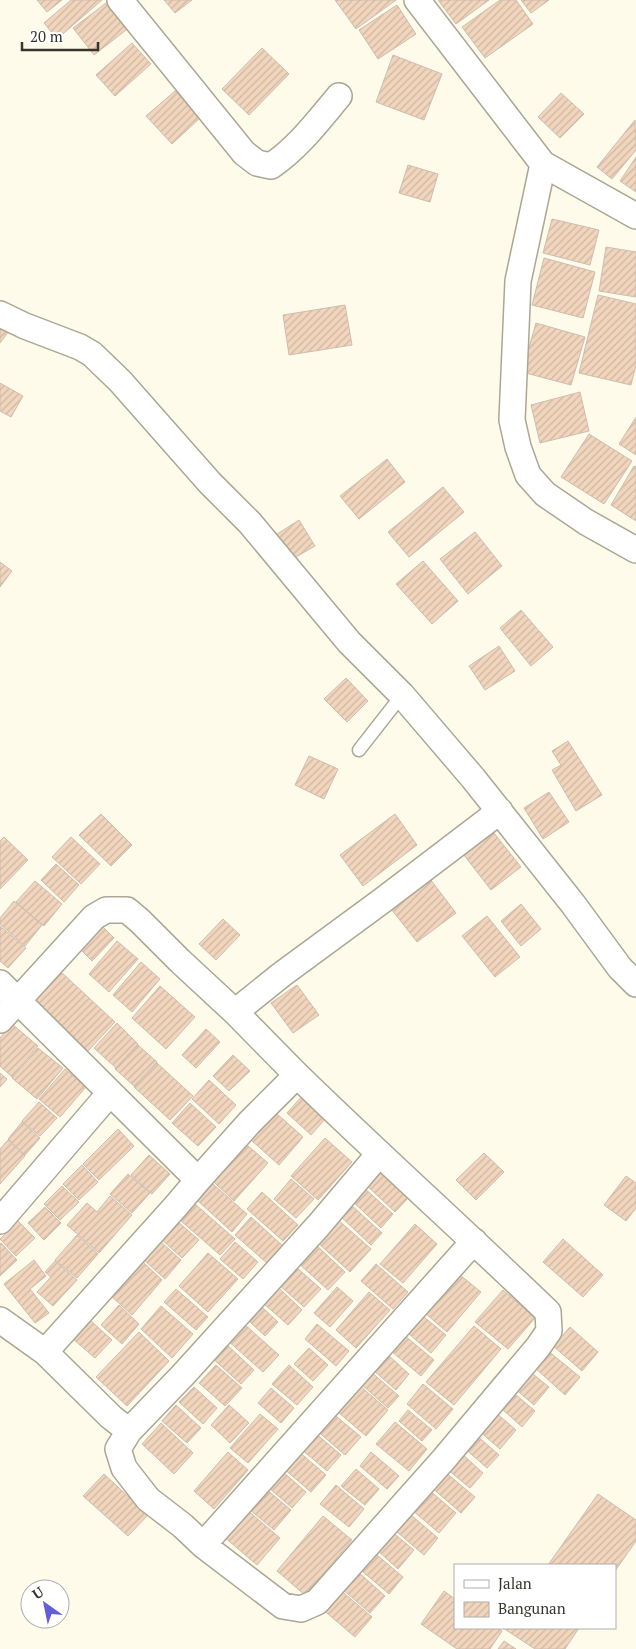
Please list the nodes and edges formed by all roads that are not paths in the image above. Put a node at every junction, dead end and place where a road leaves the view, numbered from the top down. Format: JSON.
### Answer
{"nodes":[{"id":1,"x":120,"y":0,"type":"edge"},
{"id":2,"x":417,"y":0,"type":"edge"},
{"id":3,"x":339,"y":96,"type":"dead end"},
{"id":4,"x":543,"y":164,"type":"junction"},
{"id":5,"x":636,"y":216,"type":"edge"},
{"id":6,"x":0,"y":314,"type":"edge"},
{"id":7,"x":636,"y":550,"type":"edge"},
{"id":8,"x":402,"y":694,"type":"junction"},
{"id":9,"x":359,"y":750,"type":"dead end"},
{"id":10,"x":500,"y":811,"type":"junction"},
{"id":11,"x":0,"y":983,"type":"edge"},
{"id":12,"x":636,"y":984,"type":"edge"},
{"id":13,"x":17,"y":1002,"type":"junction"},
{"id":14,"x":235,"y":1012,"type":"junction"},
{"id":15,"x":0,"y":1020,"type":"edge"},
{"id":16,"x":297,"y":1075,"type":"junction"},
{"id":17,"x":110,"y":1093,"type":"junction"},
{"id":18,"x":379,"y":1154,"type":"junction"},
{"id":19,"x":198,"y":1180,"type":"junction"},
{"id":20,"x":0,"y":1221,"type":"edge"},
{"id":21,"x":474,"y":1241,"type":"junction"},
{"id":22,"x":0,"y":1320,"type":"edge"},
{"id":23,"x":45,"y":1352,"type":"junction"},
{"id":24,"x":129,"y":1431,"type":"junction"},
{"id":25,"x":203,"y":1545,"type":"junction"}],
"edges":[{"from":1,"to":3,"type":"street"},
{"from":2,"to":4,"type":"street"},
{"from":4,"to":5,"type":"street"},
{"from":4,"to":7,"type":"street"},
{"from":6,"to":8,"type":"street"},
{"from":8,"to":9,"type":"lane"},
{"from":8,"to":10,"type":"street"},
{"from":10,"to":12,"type":"street"},
{"from":10,"to":14,"type":"street"},
{"from":11,"to":13,"type":"street"},
{"from":13,"to":14,"type":"street"},
{"from":13,"to":15,"type":"street"},
{"from":13,"to":17,"type":"street"},
{"from":14,"to":16,"type":"street"},
{"from":16,"to":18,"type":"street"},
{"from":16,"to":19,"type":"street"},
{"from":17,"to":19,"type":"street"},
{"from":17,"to":20,"type":"street"},
{"from":18,"to":21,"type":"street"},
{"from":18,"to":24,"type":"street"},
{"from":19,"to":23,"type":"street"},
{"from":21,"to":25,"type":"street"},
{"from":21,"to":25,"type":"street"},
{"from":22,"to":23,"type":"street"},
{"from":23,"to":24,"type":"street"},
{"from":24,"to":25,"type":"street"}]}
